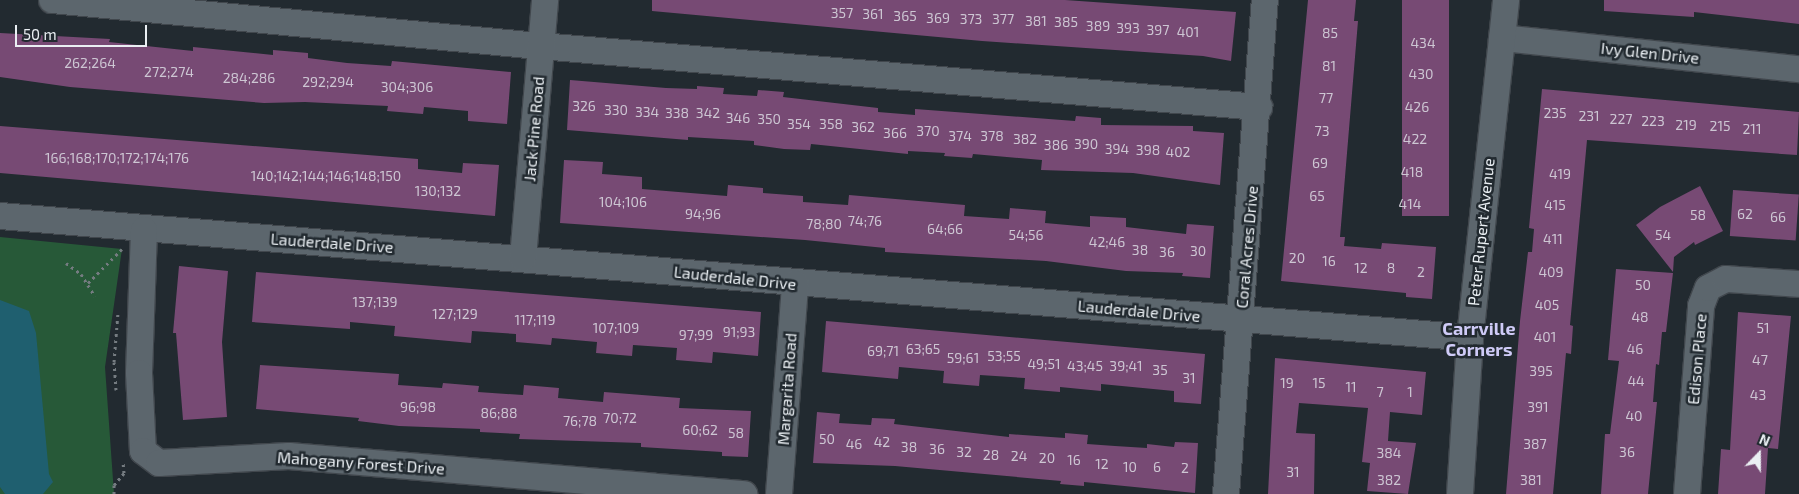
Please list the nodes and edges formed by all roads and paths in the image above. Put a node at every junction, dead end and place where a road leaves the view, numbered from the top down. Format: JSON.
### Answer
{"nodes":[{"id":1,"x":52,"y":0,"type":"edge"},
{"id":2,"x":545,"y":0,"type":"edge"},
{"id":3,"x":1266,"y":0,"type":"edge"},
{"id":4,"x":1506,"y":0,"type":"edge"},
{"id":5,"x":1502,"y":38,"type":"junction"},
{"id":6,"x":541,"y":46,"type":"junction"},
{"id":7,"x":1799,"y":68,"type":"edge"},
{"id":8,"x":1259,"y":107,"type":"junction"},
{"id":9,"x":0,"y":216,"type":"edge"},
{"id":10,"x":144,"y":230,"type":"junction"},
{"id":11,"x":122,"y":249,"type":"dead end"},
{"id":12,"x":523,"y":258,"type":"junction"},
{"id":13,"x":66,"y":263,"type":"dead end"},
{"id":14,"x":88,"y":283,"type":"junction"},
{"id":15,"x":795,"y":284,"type":"junction"},
{"id":16,"x":1799,"y":284,"type":"edge"},
{"id":17,"x":95,"y":296,"type":"dead end"},
{"id":18,"x":1241,"y":320,"type":"junction"},
{"id":19,"x":1470,"y":338,"type":"junction"},
{"id":20,"x":744,"y":494,"type":"edge"},
{"id":21,"x":778,"y":494,"type":"edge"},
{"id":22,"x":1226,"y":494,"type":"edge"},
{"id":23,"x":1460,"y":494,"type":"edge"},
{"id":24,"x":1686,"y":494,"type":"edge"}],
"edges":[{"from":1,"to":6,"type":"street"},
{"from":2,"to":6,"type":"street","name":"Jack Pine Road"},
{"from":3,"to":8,"type":"street","name":"Coral Acres Drive"},
{"from":4,"to":5,"type":"street","name":"Peter Rupert Avenue"},
{"from":5,"to":7,"type":"street","name":"Ivy Glen Drive"},
{"from":5,"to":19,"type":"street","name":"Peter Rupert Avenue"},
{"from":6,"to":8,"type":"street"},
{"from":6,"to":12,"type":"street","name":"Jack Pine Road"},
{"from":8,"to":18,"type":"street","name":"Coral Acres Drive"},
{"from":9,"to":10,"type":"street","name":"Lauderdale Drive"},
{"from":10,"to":12,"type":"street","name":"Lauderdale Drive"},
{"from":10,"to":20,"type":"street","name":"Mahogany Forest Drive"},
{"from":11,"to":14,"type":"path"},
{"from":12,"to":15,"type":"street","name":"Lauderdale Drive"},
{"from":13,"to":14,"type":"path"},
{"from":14,"to":17,"type":"path"},
{"from":15,"to":18,"type":"street","name":"Lauderdale Drive"},
{"from":15,"to":21,"type":"street","name":"Margarita Road"},
{"from":16,"to":24,"type":"street","name":"Edison Place"},
{"from":18,"to":19,"type":"street","name":"Lauderdale Drive"},
{"from":18,"to":22,"type":"street","name":"Coral Acres Drive"},
{"from":19,"to":23,"type":"street","name":"Peter Rupert Avenue"}]}
